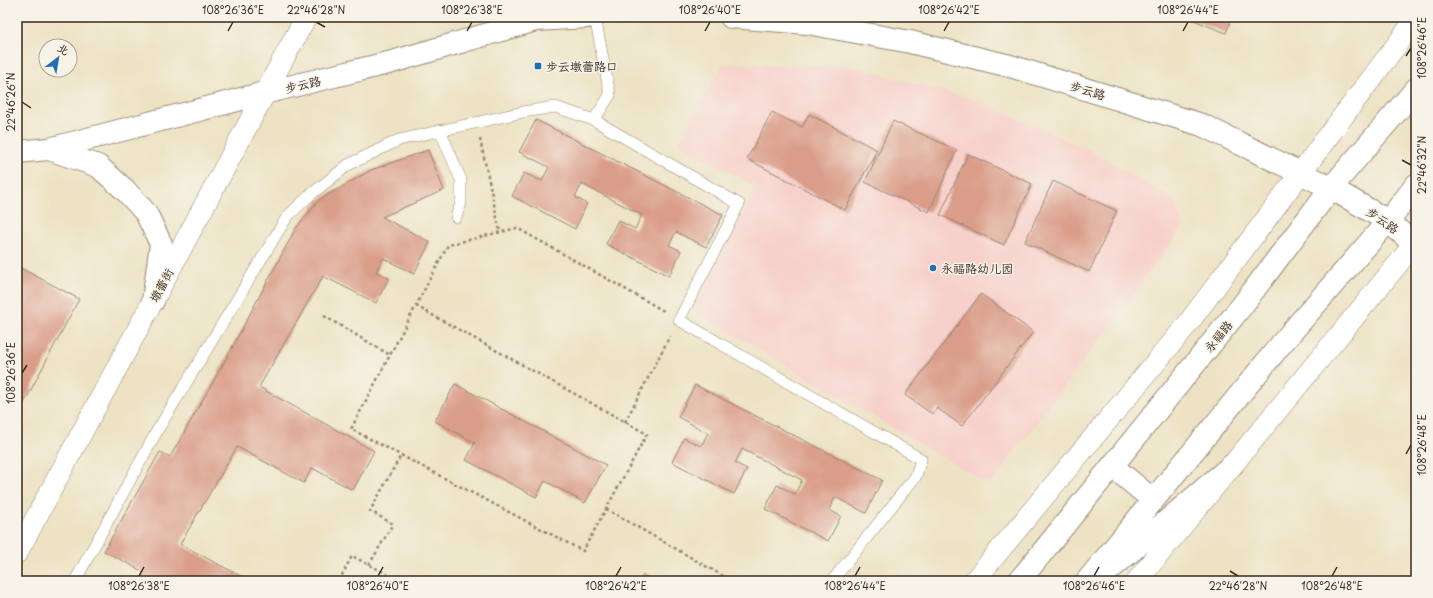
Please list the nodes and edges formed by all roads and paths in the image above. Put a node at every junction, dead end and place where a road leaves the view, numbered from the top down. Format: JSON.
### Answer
{"nodes":[{"id":1,"x":306,"y":17,"type":"edge"},
{"id":2,"x":588,"y":17,"type":"edge"},
{"id":3,"x":596,"y":17,"type":"edge"},
{"id":4,"x":731,"y":17,"type":"edge"},
{"id":5,"x":530,"y":19,"type":"edge"},
{"id":6,"x":1416,"y":19,"type":"edge"},
{"id":7,"x":1416,"y":89,"type":"edge"},
{"id":8,"x":264,"y":93,"type":"junction"},
{"id":9,"x":594,"y":120,"type":"junction"},
{"id":10,"x":477,"y":122,"type":"junction"},
{"id":11,"x":440,"y":130,"type":"junction"},
{"id":12,"x":49,"y":149,"type":"junction"},
{"id":13,"x":17,"y":152,"type":"edge"},
{"id":14,"x":1301,"y":173,"type":"junction"},
{"id":15,"x":1416,"y":186,"type":"edge"},
{"id":16,"x":1331,"y":188,"type":"junction"},
{"id":17,"x":456,"y":216,"type":"dead end"},
{"id":18,"x":1388,"y":222,"type":"junction"},
{"id":19,"x":500,"y":232,"type":"junction"},
{"id":20,"x":1415,"y":244,"type":"edge"},
{"id":21,"x":153,"y":301,"type":"junction"},
{"id":22,"x":416,"y":306,"type":"junction"},
{"id":23,"x":324,"y":316,"type":"dead end"},
{"id":24,"x":679,"y":320,"type":"junction"},
{"id":25,"x":390,"y":355,"type":"junction"},
{"id":26,"x":626,"y":422,"type":"junction"},
{"id":27,"x":401,"y":455,"type":"junction"},
{"id":28,"x":1232,"y":465,"type":"junction"},
{"id":29,"x":1112,"y":466,"type":"junction"},
{"id":30,"x":1153,"y":500,"type":"junction"},
{"id":31,"x":606,"y":509,"type":"junction"},
{"id":32,"x":17,"y":553,"type":"edge"},
{"id":33,"x":369,"y":565,"type":"junction"},
{"id":34,"x":387,"y":574,"type":"dead end"},
{"id":35,"x":74,"y":581,"type":"edge"},
{"id":36,"x":339,"y":581,"type":"edge"},
{"id":37,"x":732,"y":581,"type":"edge"},
{"id":38,"x":832,"y":581,"type":"edge"},
{"id":39,"x":974,"y":581,"type":"edge"},
{"id":40,"x":1019,"y":581,"type":"edge"},
{"id":41,"x":1087,"y":581,"type":"edge"},
{"id":42,"x":1096,"y":581,"type":"edge"},
{"id":43,"x":1137,"y":581,"type":"edge"}],
"edges":[{"from":1,"to":8,"type":"street","name":"墩蕾街"},
{"from":2,"to":5,"type":"street","name":"步云路"},
{"from":3,"to":9,"type":"lane"},
{"from":4,"to":14,"type":"street","name":"步云路"},
{"from":5,"to":8,"type":"street","name":"步云路"},
{"from":6,"to":14,"type":"street"},
{"from":7,"to":16,"type":"street","name":"永福路"},
{"from":8,"to":12,"type":"street","name":"步云路"},
{"from":8,"to":21,"type":"street","name":"墩蕾街"},
{"from":9,"to":10,"type":"lane"},
{"from":9,"to":24,"type":"lane"},
{"from":10,"to":11,"type":"lane"},
{"from":10,"to":19,"type":"path"},
{"from":11,"to":17,"type":"lane"},
{"from":11,"to":35,"type":"lane"},
{"from":12,"to":13,"type":"street","name":"步云路"},
{"from":12,"to":21,"type":"street"},
{"from":14,"to":16,"type":"street","name":"步云路"},
{"from":14,"to":39,"type":"street"},
{"from":15,"to":18,"type":"street"},
{"from":16,"to":18,"type":"street","name":"步云路"},
{"from":16,"to":29,"type":"street","name":"永福路"},
{"from":18,"to":20,"type":"street","name":"步云路"},
{"from":18,"to":30,"type":"street"},
{"from":19,"to":22,"type":"path"},
{"from":19,"to":24,"type":"path"},
{"from":20,"to":28,"type":"street"},
{"from":21,"to":32,"type":"street","name":"墩蕾街"},
{"from":22,"to":25,"type":"path"},
{"from":22,"to":26,"type":"path"},
{"from":23,"to":25,"type":"path"},
{"from":24,"to":26,"type":"path"},
{"from":24,"to":38,"type":"lane"},
{"from":25,"to":27,"type":"path"},
{"from":26,"to":31,"type":"path"},
{"from":27,"to":31,"type":"path"},
{"from":27,"to":33,"type":"path"},
{"from":28,"to":42,"type":"street"},
{"from":28,"to":43,"type":"street"},
{"from":29,"to":30,"type":"street"},
{"from":29,"to":40,"type":"street","name":"永福路"},
{"from":30,"to":41,"type":"street"},
{"from":31,"to":37,"type":"path"},
{"from":33,"to":34,"type":"path"},
{"from":33,"to":36,"type":"path"}]}
